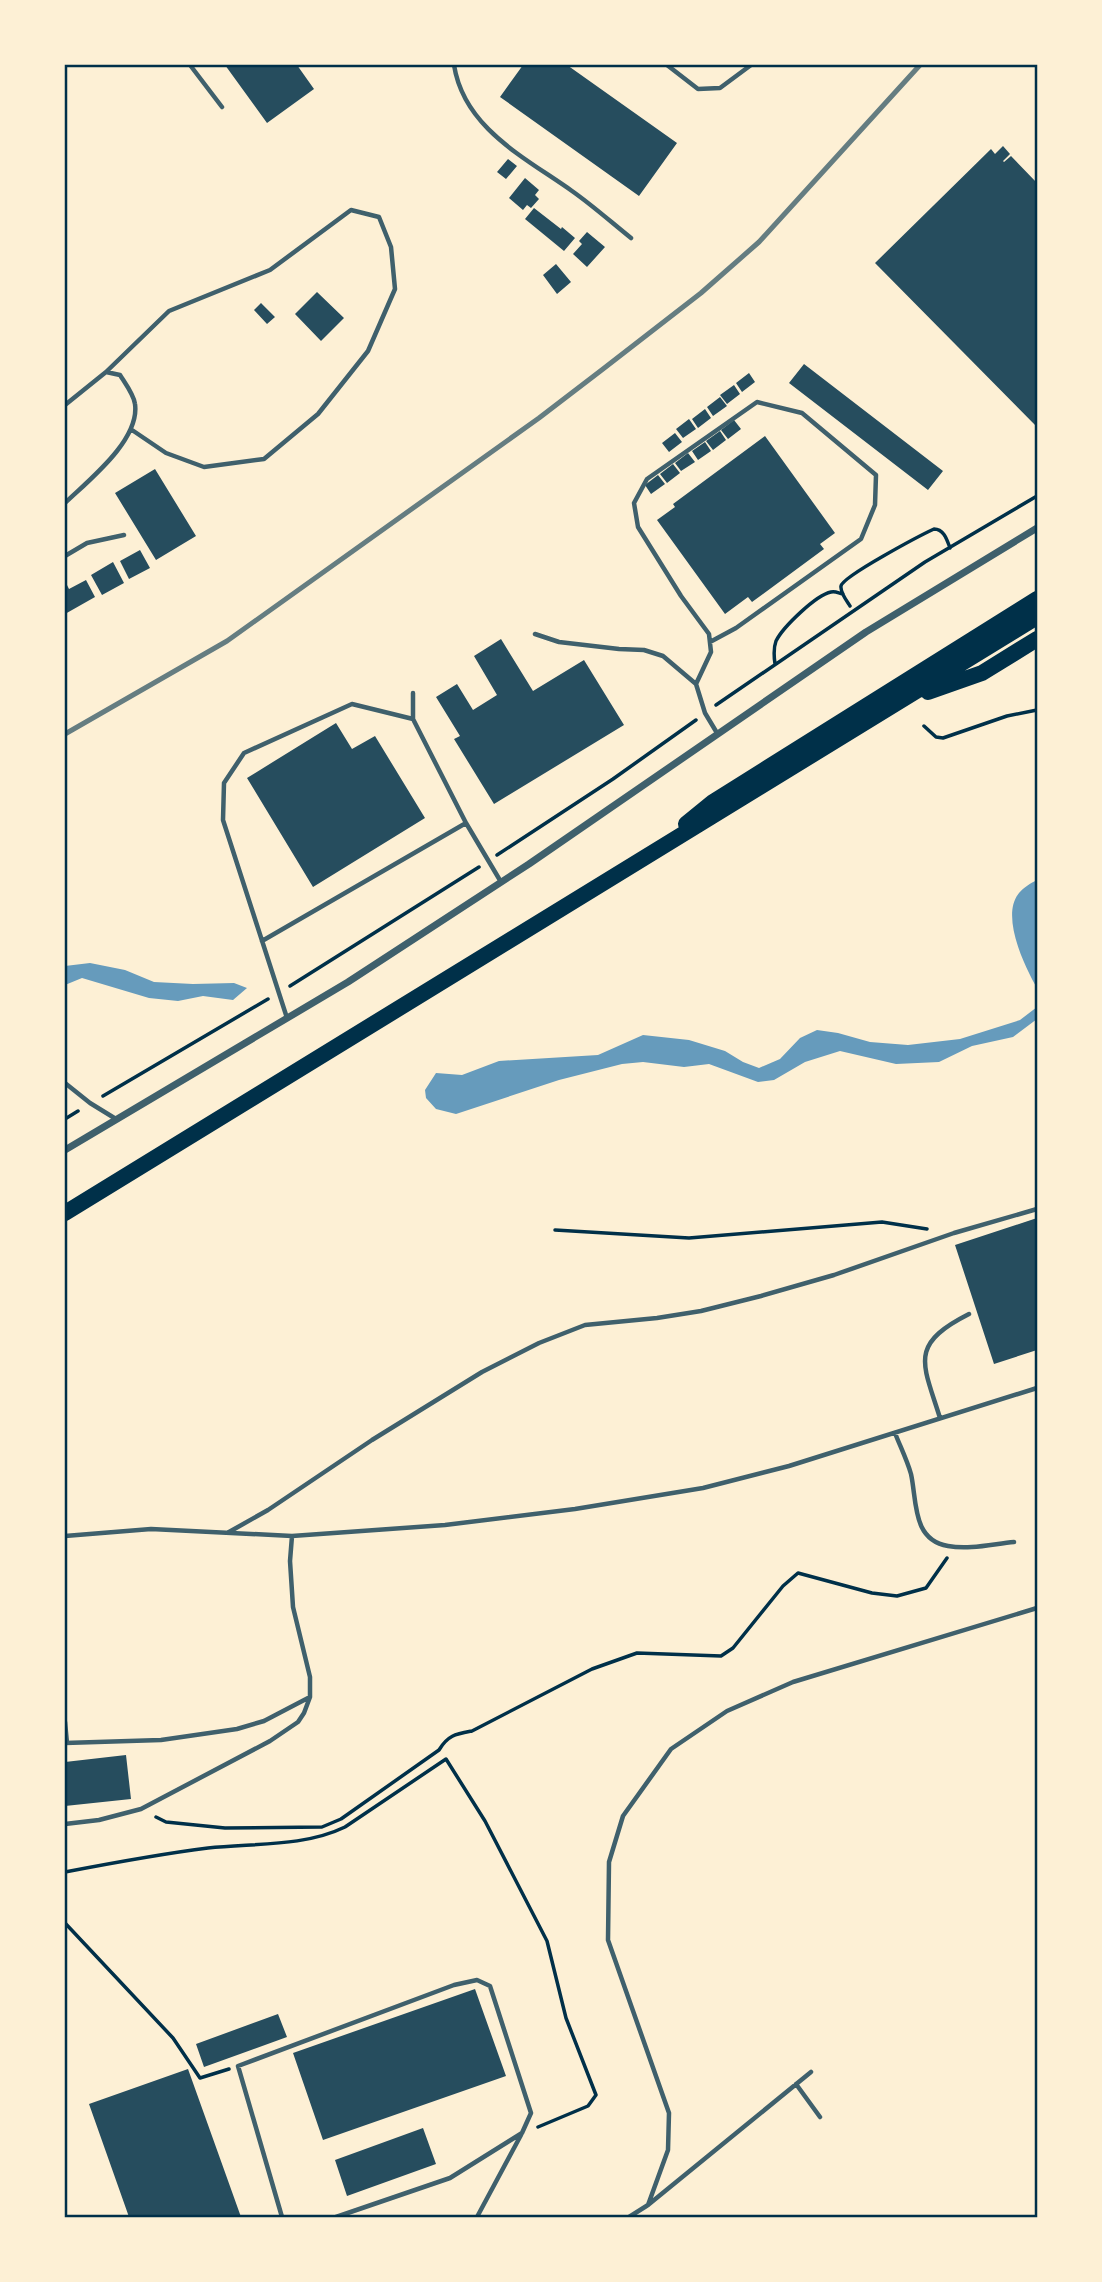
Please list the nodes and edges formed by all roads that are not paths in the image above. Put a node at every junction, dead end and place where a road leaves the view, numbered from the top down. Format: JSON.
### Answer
{"nodes":[{"id":1,"x":190,"y":65,"type":"edge"},
{"id":2,"x":454,"y":65,"type":"edge"},
{"id":3,"x":667,"y":65,"type":"edge"},
{"id":4,"x":751,"y":65,"type":"edge"},
{"id":5,"x":222,"y":107,"type":"dead end"},
{"id":6,"x":631,"y":238,"type":"dead end"},
{"id":7,"x":106,"y":372,"type":"junction"},
{"id":8,"x":65,"y":405,"type":"edge"},
{"id":9,"x":132,"y":430,"type":"junction"},
{"id":10,"x":65,"y":503,"type":"edge"},
{"id":11,"x":1037,"y":528,"type":"edge"},
{"id":12,"x":124,"y":535,"type":"dead end"},
{"id":13,"x":65,"y":556,"type":"edge"},
{"id":14,"x":1037,"y":599,"type":"edge"},
{"id":15,"x":1037,"y":617,"type":"edge"},
{"id":16,"x":535,"y":634,"type":"dead end"},
{"id":17,"x":1037,"y":639,"type":"edge"},
{"id":18,"x":710,"y":642,"type":"junction"},
{"id":19,"x":696,"y":684,"type":"junction"},
{"id":20,"x":413,"y":693,"type":"dead end"},
{"id":21,"x":903,"y":701,"type":"junction"},
{"id":22,"x":413,"y":719,"type":"junction"},
{"id":23,"x":717,"y":733,"type":"junction"},
{"id":24,"x":466,"y":823,"type":"junction"},
{"id":25,"x":667,"y":845,"type":"junction"},
{"id":26,"x":501,"y":882,"type":"junction"},
{"id":27,"x":262,"y":940,"type":"junction"},
{"id":28,"x":287,"y":1018,"type":"junction"},
{"id":29,"x":65,"y":1083,"type":"edge"},
{"id":30,"x":117,"y":1120,"type":"junction"},
{"id":31,"x":65,"y":1150,"type":"edge"},
{"id":32,"x":1037,"y":1209,"type":"edge"},
{"id":33,"x":65,"y":1213,"type":"edge"},
{"id":34,"x":969,"y":1314,"type":"dead end"},
{"id":35,"x":1037,"y":1388,"type":"edge"},
{"id":36,"x":941,"y":1419,"type":"junction"},
{"id":37,"x":895,"y":1433,"type":"junction"},
{"id":38,"x":229,"y":1533,"type":"junction"},
{"id":39,"x":65,"y":1535,"type":"edge"},
{"id":40,"x":292,"y":1536,"type":"junction"},
{"id":41,"x":1014,"y":1542,"type":"dead end"},
{"id":42,"x":1037,"y":1608,"type":"edge"},
{"id":43,"x":310,"y":1697,"type":"junction"},
{"id":44,"x":65,"y":1723,"type":"edge"},
{"id":45,"x":66,"y":1743,"type":"edge"},
{"id":46,"x":65,"y":1824,"type":"edge"},
{"id":47,"x":811,"y":2072,"type":"dead end"},
{"id":48,"x":796,"y":2084,"type":"junction"},
{"id":49,"x":820,"y":2117,"type":"dead end"},
{"id":50,"x":522,"y":2133,"type":"junction"},
{"id":51,"x":648,"y":2205,"type":"junction"},
{"id":52,"x":282,"y":2217,"type":"edge"},
{"id":53,"x":335,"y":2217,"type":"edge"},
{"id":54,"x":478,"y":2217,"type":"edge"},
{"id":55,"x":629,"y":2217,"type":"edge"}],
"edges":[{"from":1,"to":5,"type":"lane"},
{"from":2,"to":6,"type":"lane"},
{"from":3,"to":4,"type":"lane"},
{"from":7,"to":8,"type":"lane"},
{"from":7,"to":9,"type":"lane"},
{"from":7,"to":9,"type":"lane"},
{"from":9,"to":10,"type":"lane"},
{"from":11,"to":23,"type":"street"},
{"from":12,"to":13,"type":"lane"},
{"from":14,"to":25,"type":"highway"},
{"from":15,"to":21,"type":"highway"},
{"from":16,"to":19,"type":"lane"},
{"from":17,"to":21,"type":"highway"},
{"from":18,"to":18,"type":"lane"},
{"from":18,"to":19,"type":"lane"},
{"from":19,"to":23,"type":"lane"},
{"from":20,"to":22,"type":"lane"},
{"from":21,"to":25,"type":"highway"},
{"from":22,"to":24,"type":"lane"},
{"from":22,"to":27,"type":"lane"},
{"from":23,"to":26,"type":"street"},
{"from":24,"to":26,"type":"lane"},
{"from":24,"to":27,"type":"lane"},
{"from":25,"to":33,"type":"highway"},
{"from":26,"to":28,"type":"street"},
{"from":27,"to":28,"type":"lane"},
{"from":28,"to":30,"type":"street"},
{"from":29,"to":30,"type":"lane"},
{"from":30,"to":31,"type":"street"},
{"from":32,"to":38,"type":"lane"},
{"from":34,"to":36,"type":"lane"},
{"from":35,"to":36,"type":"lane"},
{"from":36,"to":37,"type":"lane"},
{"from":37,"to":40,"type":"lane"},
{"from":37,"to":41,"type":"lane"},
{"from":38,"to":39,"type":"lane"},
{"from":38,"to":40,"type":"lane"},
{"from":40,"to":43,"type":"lane"},
{"from":42,"to":51,"type":"lane"},
{"from":43,"to":45,"type":"lane"},
{"from":43,"to":46,"type":"lane"},
{"from":44,"to":45,"type":"lane"},
{"from":47,"to":48,"type":"lane"},
{"from":48,"to":49,"type":"lane"},
{"from":48,"to":51,"type":"lane"},
{"from":50,"to":52,"type":"lane"},
{"from":50,"to":53,"type":"lane"},
{"from":50,"to":54,"type":"lane"},
{"from":51,"to":55,"type":"lane"}]}
